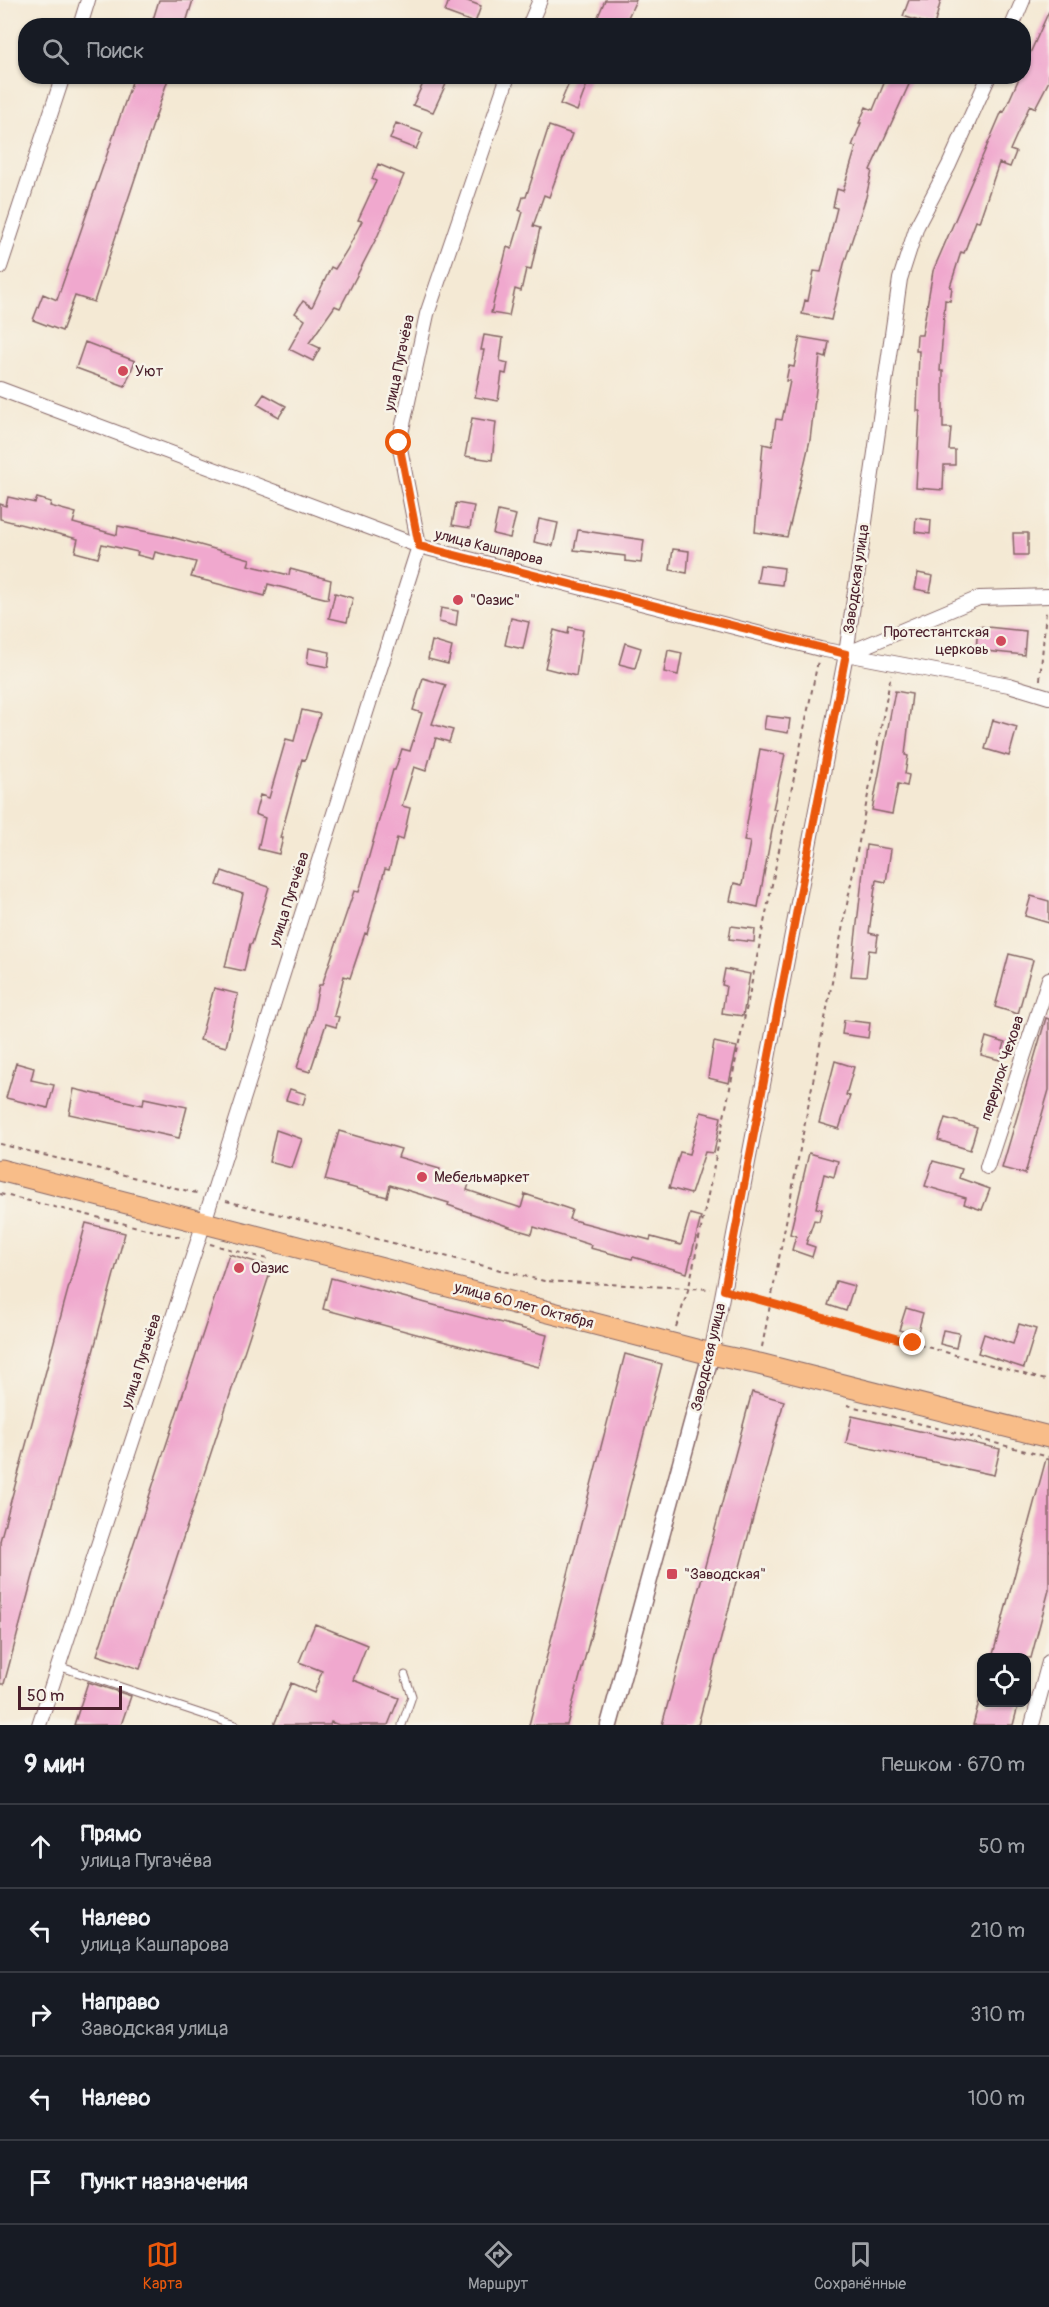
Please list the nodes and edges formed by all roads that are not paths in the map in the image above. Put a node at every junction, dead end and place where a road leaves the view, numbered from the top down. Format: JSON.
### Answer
{"nodes":[{"id":1,"x":88,"y":0,"type":"edge"},
{"id":2,"x":540,"y":0,"type":"edge"},
{"id":3,"x":1023,"y":0,"type":"edge"},
{"id":4,"x":82,"y":18,"type":"edge"},
{"id":5,"x":532,"y":18,"type":"edge"},
{"id":6,"x":1015,"y":18,"type":"edge"},
{"id":7,"x":60,"y":84,"type":"edge"},
{"id":8,"x":505,"y":84,"type":"edge"},
{"id":9,"x":985,"y":84,"type":"edge"},
{"id":10,"x":0,"y":267,"type":"edge"},
{"id":11,"x":0,"y":388,"type":"edge"},
{"id":12,"x":419,"y":546,"type":"junction"},
{"id":13,"x":1049,"y":596,"type":"edge"},
{"id":14,"x":846,"y":654,"type":"junction"},
{"id":15,"x":1049,"y":697,"type":"edge"},
{"id":16,"x":1049,"y":979,"type":"edge"},
{"id":17,"x":987,"y":1167,"type":"dead end"},
{"id":18,"x":0,"y":1170,"type":"edge"},
{"id":19,"x":204,"y":1222,"type":"junction"},
{"id":20,"x":711,"y":1354,"type":"junction"},
{"id":21,"x":1049,"y":1437,"type":"edge"},
{"id":22,"x":1049,"y":1662,"type":"edge"},
{"id":23,"x":58,"y":1666,"type":"junction"},
{"id":24,"x":405,"y":1675,"type":"dead end"},
{"id":25,"x":39,"y":1725,"type":"edge"},
{"id":26,"x":235,"y":1725,"type":"edge"},
{"id":27,"x":402,"y":1725,"type":"edge"},
{"id":28,"x":609,"y":1725,"type":"edge"},
{"id":29,"x":1032,"y":1725,"type":"edge"}],
"edges":[{"from":1,"to":4,"type":"street"},
{"from":2,"to":5,"type":"street"},
{"from":3,"to":6,"type":"street"},
{"from":7,"to":10,"type":"street"},
{"from":8,"to":12,"type":"street","name":"улица Пугачёва"},
{"from":9,"to":14,"type":"street","name":"Заводская улица"},
{"from":11,"to":12,"type":"street","name":"улица Кашпарова"},
{"from":12,"to":14,"type":"street","name":"улица Кашпарова"},
{"from":12,"to":19,"type":"street","name":"улица Пугачёва"},
{"from":13,"to":14,"type":"street"},
{"from":14,"to":15,"type":"street","name":"улица Кашпарова"},
{"from":14,"to":20,"type":"street","name":"Заводская улица"},
{"from":16,"to":17,"type":"street","name":"переулок Чехова"},
{"from":18,"to":19,"type":"main road","name":"улица 60 лет Октября"},
{"from":19,"to":20,"type":"main road","name":"улица 60 лет Октября"},
{"from":19,"to":23,"type":"street","name":"улица Пугачёва"},
{"from":20,"to":21,"type":"main road","name":"улица 60 лет Октября"},
{"from":20,"to":28,"type":"street","name":"Заводская улица"},
{"from":22,"to":29,"type":"street"},
{"from":23,"to":25,"type":"street","name":"улица Пугачёва"},
{"from":23,"to":26,"type":"lane"},
{"from":24,"to":27,"type":"lane"}]}
